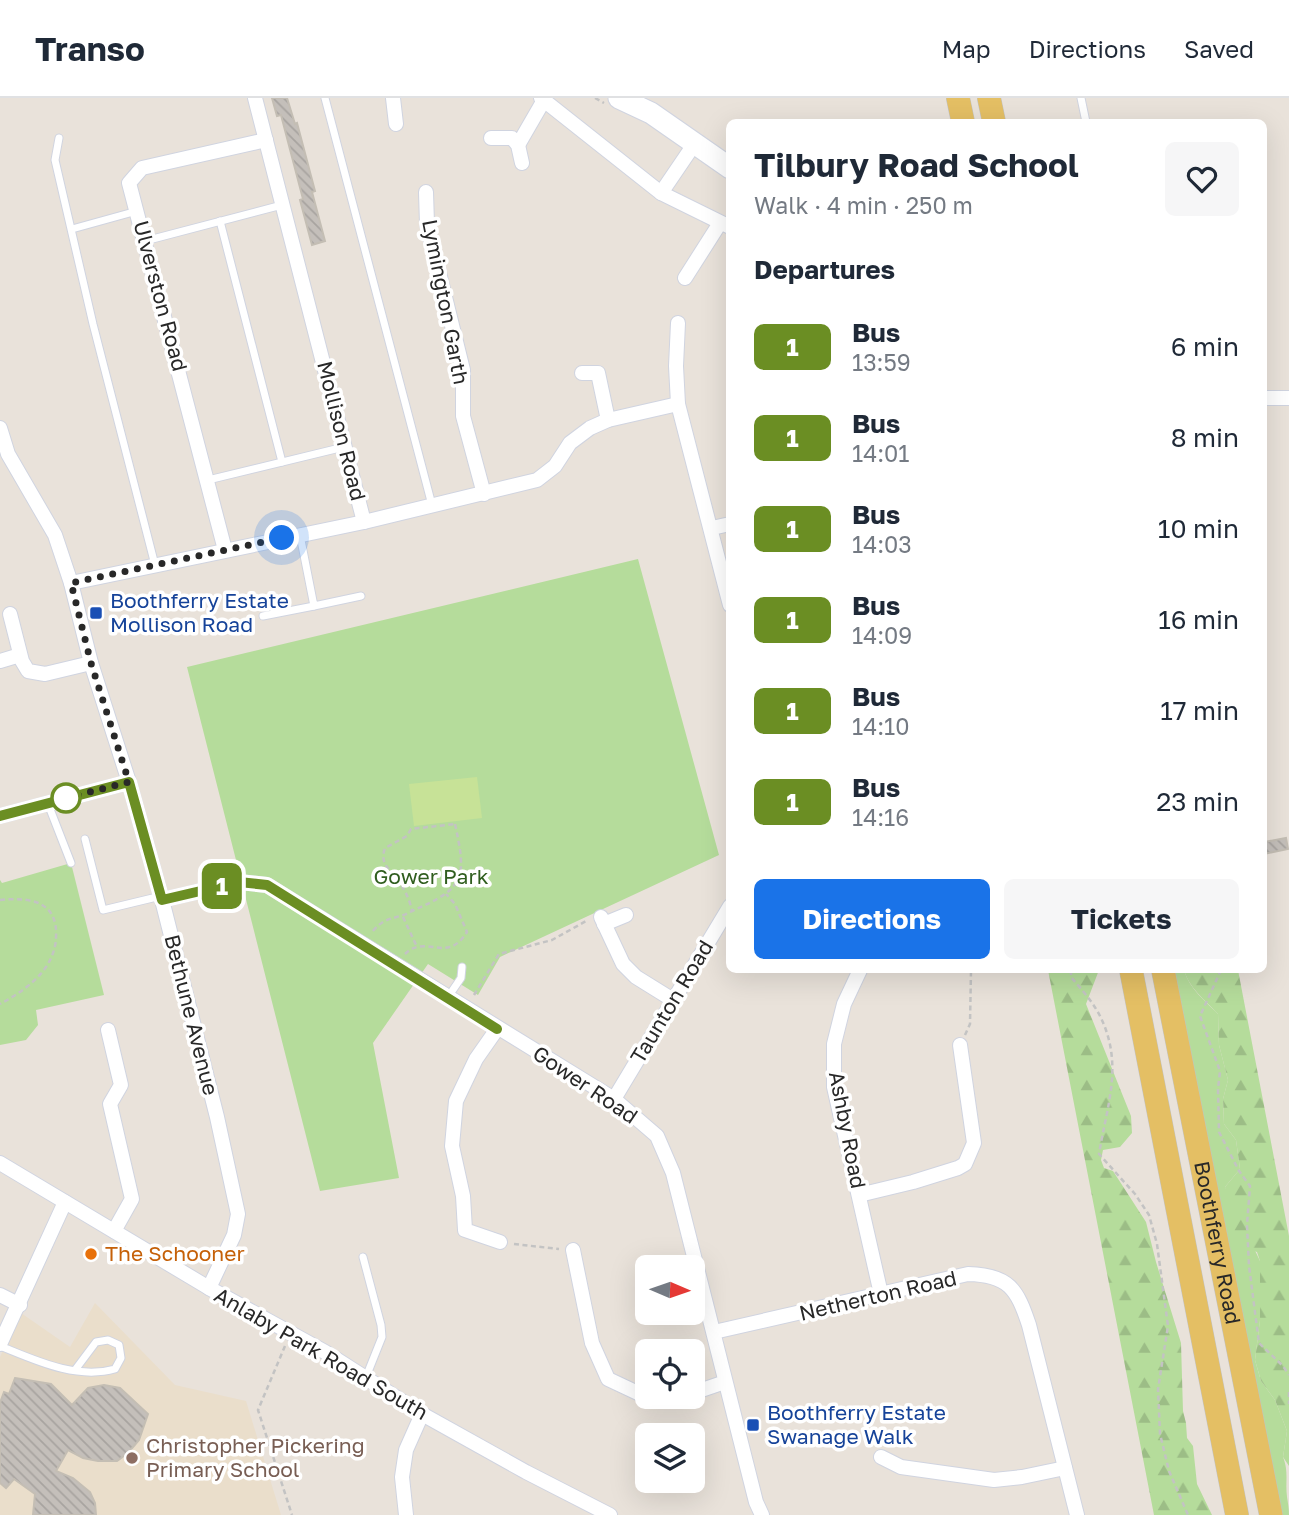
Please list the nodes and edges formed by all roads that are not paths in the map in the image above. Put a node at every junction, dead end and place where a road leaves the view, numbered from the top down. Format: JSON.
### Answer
{"nodes":[{"id":1,"x":255,"y":98,"type":"edge"},
{"id":2,"x":325,"y":98,"type":"edge"},
{"id":3,"x":393,"y":98,"type":"edge"},
{"id":4,"x":619,"y":98,"type":"edge"},
{"id":5,"x":958,"y":98,"type":"edge"},
{"id":6,"x":989,"y":98,"type":"edge"},
{"id":7,"x":1081,"y":98,"type":"edge"},
{"id":8,"x":543,"y":99,"type":"edge"},
{"id":9,"x":962,"y":119,"type":"edge"},
{"id":10,"x":993,"y":119,"type":"edge"},
{"id":11,"x":1085,"y":119,"type":"edge"},
{"id":12,"x":396,"y":124,"type":"dead end"},
{"id":13,"x":264,"y":135,"type":"junction"},
{"id":14,"x":59,"y":138,"type":"dead end"},
{"id":15,"x":491,"y":138,"type":"dead end"},
{"id":16,"x":695,"y":143,"type":"junction"},
{"id":17,"x":518,"y":145,"type":"junction"},
{"id":18,"x":522,"y":163,"type":"dead end"},
{"id":19,"x":726,"y":165,"type":"edge"},
{"id":20,"x":426,"y":192,"type":"dead end"},
{"id":21,"x":662,"y":193,"type":"junction"},
{"id":22,"x":282,"y":205,"type":"junction"},
{"id":23,"x":137,"y":211,"type":"junction"},
{"id":24,"x":220,"y":221,"type":"junction"},
{"id":25,"x":725,"y":225,"type":"edge"},
{"id":26,"x":72,"y":229,"type":"junction"},
{"id":27,"x":145,"y":241,"type":"junction"},
{"id":28,"x":685,"y":278,"type":"dead end"},
{"id":29,"x":678,"y":323,"type":"dead end"},
{"id":30,"x":582,"y":373,"type":"dead end"},
{"id":31,"x":1267,"y":398,"type":"edge"},
{"id":32,"x":1289,"y":398,"type":"edge"},
{"id":33,"x":678,"y":404,"type":"junction"},
{"id":34,"x":608,"y":420,"type":"junction"},
{"id":35,"x":0,"y":428,"type":"edge"},
{"id":36,"x":345,"y":447,"type":"junction"},
{"id":37,"x":282,"y":462,"type":"junction"},
{"id":38,"x":208,"y":480,"type":"junction"},
{"id":39,"x":484,"y":494,"type":"junction"},
{"id":40,"x":432,"y":506,"type":"junction"},
{"id":41,"x":364,"y":522,"type":"junction"},
{"id":42,"x":726,"y":525,"type":"edge"},
{"id":43,"x":712,"y":528,"type":"junction"},
{"id":44,"x":300,"y":534,"type":"junction"},
{"id":45,"x":225,"y":550,"type":"junction"},
{"id":46,"x":155,"y":565,"type":"junction"},
{"id":47,"x":71,"y":583,"type":"junction"},
{"id":48,"x":726,"y":588,"type":"edge"},
{"id":49,"x":361,"y":596,"type":"dead end"},
{"id":50,"x":314,"y":606,"type":"junction"},
{"id":51,"x":10,"y":614,"type":"dead end"},
{"id":52,"x":263,"y":616,"type":"dead end"},
{"id":53,"x":20,"y":654,"type":"junction"},
{"id":54,"x":0,"y":661,"type":"edge"},
{"id":55,"x":91,"y":663,"type":"junction"},
{"id":56,"x":129,"y":782,"type":"junction"},
{"id":57,"x":48,"y":803,"type":"junction"},
{"id":58,"x":0,"y":817,"type":"edge"},
{"id":59,"x":85,"y":839,"type":"dead end"},
{"id":60,"x":71,"y":863,"type":"dead end"},
{"id":61,"x":162,"y":898,"type":"junction"},
{"id":62,"x":726,"y":913,"type":"edge"},
{"id":63,"x":626,"y":915,"type":"dead end"},
{"id":64,"x":462,"y":967,"type":"dead end"},
{"id":65,"x":859,"y":973,"type":"edge"},
{"id":66,"x":1132,"y":973,"type":"edge"},
{"id":67,"x":1164,"y":973,"type":"edge"},
{"id":68,"x":448,"y":998,"type":"junction"},
{"id":69,"x":673,"y":1000,"type":"junction"},
{"id":70,"x":1173,"y":1021,"type":"junction"},
{"id":71,"x":1141,"y":1027,"type":"junction"},
{"id":72,"x":497,"y":1029,"type":"junction"},
{"id":73,"x":108,"y":1030,"type":"dead end"},
{"id":74,"x":960,"y":1045,"type":"road end"},
{"id":75,"x":614,"y":1099,"type":"junction"},
{"id":76,"x":0,"y":1163,"type":"edge"},
{"id":77,"x":859,"y":1195,"type":"junction"},
{"id":78,"x":65,"y":1202,"type":"junction"},
{"id":79,"x":114,"y":1231,"type":"junction"},
{"id":80,"x":500,"y":1242,"type":"road end"},
{"id":81,"x":573,"y":1250,"type":"road end"},
{"id":82,"x":363,"y":1257,"type":"dead end"},
{"id":83,"x":209,"y":1288,"type":"junction"},
{"id":84,"x":0,"y":1294,"type":"edge"},
{"id":85,"x":881,"y":1294,"type":"junction"},
{"id":86,"x":20,"y":1305,"type":"junction"},
{"id":87,"x":1229,"y":1306,"type":"junction"},
{"id":88,"x":1197,"y":1313,"type":"junction"},
{"id":89,"x":714,"y":1332,"type":"junction"},
{"id":90,"x":0,"y":1345,"type":"edge"},
{"id":91,"x":75,"y":1370,"type":"junction"},
{"id":92,"x":366,"y":1378,"type":"junction"},
{"id":93,"x":725,"y":1382,"type":"junction"},
{"id":94,"x":705,"y":1389,"type":"edge"},
{"id":95,"x":635,"y":1392,"type":"edge"},
{"id":96,"x":422,"y":1414,"type":"junction"},
{"id":97,"x":881,"y":1457,"type":"dead end"},
{"id":98,"x":1065,"y":1468,"type":"junction"},
{"id":99,"x":406,"y":1515,"type":"edge"},
{"id":100,"x":610,"y":1515,"type":"edge"},
{"id":101,"x":762,"y":1515,"type":"edge"},
{"id":102,"x":1077,"y":1515,"type":"edge"},
{"id":103,"x":1237,"y":1515,"type":"edge"},
{"id":104,"x":1271,"y":1515,"type":"edge"}],
"edges":[{"from":1,"to":13,"type":"street","name":"Mollison Road"},
{"from":2,"to":40,"type":"lane"},
{"from":3,"to":12,"type":"street"},
{"from":4,"to":16,"type":"street"},
{"from":5,"to":9,"type":"main road"},
{"from":6,"to":10,"type":"main road"},
{"from":7,"to":11,"type":"lane"},
{"from":8,"to":17,"type":"street"},
{"from":8,"to":21,"type":"street"},
{"from":13,"to":22,"type":"street","name":"Mollison Road"},
{"from":13,"to":23,"type":"street","name":"Ulverston Road"},
{"from":14,"to":26,"type":"lane"},
{"from":15,"to":17,"type":"street"},
{"from":16,"to":19,"type":"street"},
{"from":16,"to":21,"type":"street"},
{"from":17,"to":18,"type":"street"},
{"from":20,"to":39,"type":"street","name":"Lymington Garth"},
{"from":21,"to":25,"type":"street"},
{"from":22,"to":24,"type":"lane"},
{"from":22,"to":36,"type":"street","name":"Mollison Road"},
{"from":23,"to":26,"type":"lane"},
{"from":23,"to":27,"type":"street","name":"Ulverston Road"},
{"from":24,"to":27,"type":"lane"},
{"from":24,"to":37,"type":"lane"},
{"from":25,"to":28,"type":"street"},
{"from":26,"to":46,"type":"lane"},
{"from":27,"to":38,"type":"street","name":"Ulverston Road"},
{"from":29,"to":33,"type":"street"},
{"from":30,"to":34,"type":"street"},
{"from":31,"to":32,"type":"street"},
{"from":33,"to":34,"type":"street"},
{"from":33,"to":43,"type":"street"},
{"from":34,"to":39,"type":"street"},
{"from":35,"to":47,"type":"street","name":"Bethune Avenue"},
{"from":36,"to":37,"type":"lane"},
{"from":36,"to":41,"type":"street","name":"Mollison Road"},
{"from":37,"to":38,"type":"lane"},
{"from":38,"to":45,"type":"street","name":"Ulverston Road"},
{"from":39,"to":40,"type":"street"},
{"from":40,"to":41,"type":"street"},
{"from":41,"to":44,"type":"street","name":"Mollison Road"},
{"from":42,"to":43,"type":"street"},
{"from":43,"to":48,"type":"street"},
{"from":44,"to":45,"type":"street","name":"Mollison Road"},
{"from":44,"to":50,"type":"lane"},
{"from":45,"to":46,"type":"street","name":"Mollison Road"},
{"from":46,"to":47,"type":"street","name":"Mollison Road"},
{"from":47,"to":55,"type":"street","name":"Bethune Avenue"},
{"from":49,"to":50,"type":"lane"},
{"from":50,"to":52,"type":"lane"},
{"from":51,"to":53,"type":"street"},
{"from":53,"to":54,"type":"street"},
{"from":53,"to":55,"type":"street"},
{"from":55,"to":56,"type":"street","name":"Bethune Avenue"},
{"from":56,"to":57,"type":"street"},
{"from":56,"to":61,"type":"street","name":"Bethune Avenue"},
{"from":57,"to":58,"type":"street"},
{"from":57,"to":60,"type":"lane"},
{"from":59,"to":61,"type":"lane"},
{"from":61,"to":68,"type":"street","name":"Gower Road"},
{"from":61,"to":83,"type":"street","name":"Bethune Avenue"},
{"from":62,"to":69,"type":"street","name":"Taunton Road"},
{"from":63,"to":69,"type":"street"},
{"from":64,"to":68,"type":"lane"},
{"from":65,"to":77,"type":"street","name":"Ashby Road"},
{"from":66,"to":71,"type":"main road","name":"Boothferry Road"},
{"from":67,"to":70,"type":"main road","name":"Boothferry Road"},
{"from":68,"to":72,"type":"street","name":"Gower Road"},
{"from":69,"to":75,"type":"street","name":"Taunton Road"},
{"from":70,"to":71,"type":"main road"},
{"from":70,"to":87,"type":"main road","name":"Boothferry Road"},
{"from":71,"to":88,"type":"main road","name":"Boothferry Road"},
{"from":72,"to":75,"type":"street","name":"Gower Road"},
{"from":72,"to":80,"type":"street"},
{"from":73,"to":79,"type":"street"},
{"from":74,"to":77,"type":"street"},
{"from":75,"to":89,"type":"street","name":"Gower Road"},
{"from":76,"to":78,"type":"street","name":"Anlaby Park Road South"},
{"from":77,"to":85,"type":"street","name":"Ashby Road"},
{"from":78,"to":79,"type":"street","name":"Anlaby Park Road South"},
{"from":78,"to":86,"type":"street"},
{"from":79,"to":83,"type":"street","name":"Anlaby Park Road South"},
{"from":81,"to":95,"type":"street"},
{"from":82,"to":92,"type":"lane"},
{"from":83,"to":92,"type":"street","name":"Anlaby Park Road South"},
{"from":84,"to":86,"type":"street"},
{"from":85,"to":89,"type":"street","name":"Netherton Road"},
{"from":85,"to":98,"type":"street","name":"Netherton Road"},
{"from":86,"to":90,"type":"street"},
{"from":87,"to":88,"type":"main road"},
{"from":87,"to":104,"type":"main road","name":"Boothferry Road"},
{"from":88,"to":103,"type":"main road","name":"Boothferry Road"},
{"from":89,"to":93,"type":"street","name":"Gower Road"},
{"from":90,"to":91,"type":"lane"},
{"from":91,"to":91,"type":"lane"},
{"from":92,"to":96,"type":"street","name":"Anlaby Park Road South"},
{"from":93,"to":94,"type":"street"},
{"from":93,"to":101,"type":"street","name":"Gower Road"},
{"from":96,"to":99,"type":"street"},
{"from":96,"to":100,"type":"street","name":"Anlaby Park Road South"},
{"from":97,"to":98,"type":"street"},
{"from":98,"to":102,"type":"street","name":"Netherton Road"}]}
